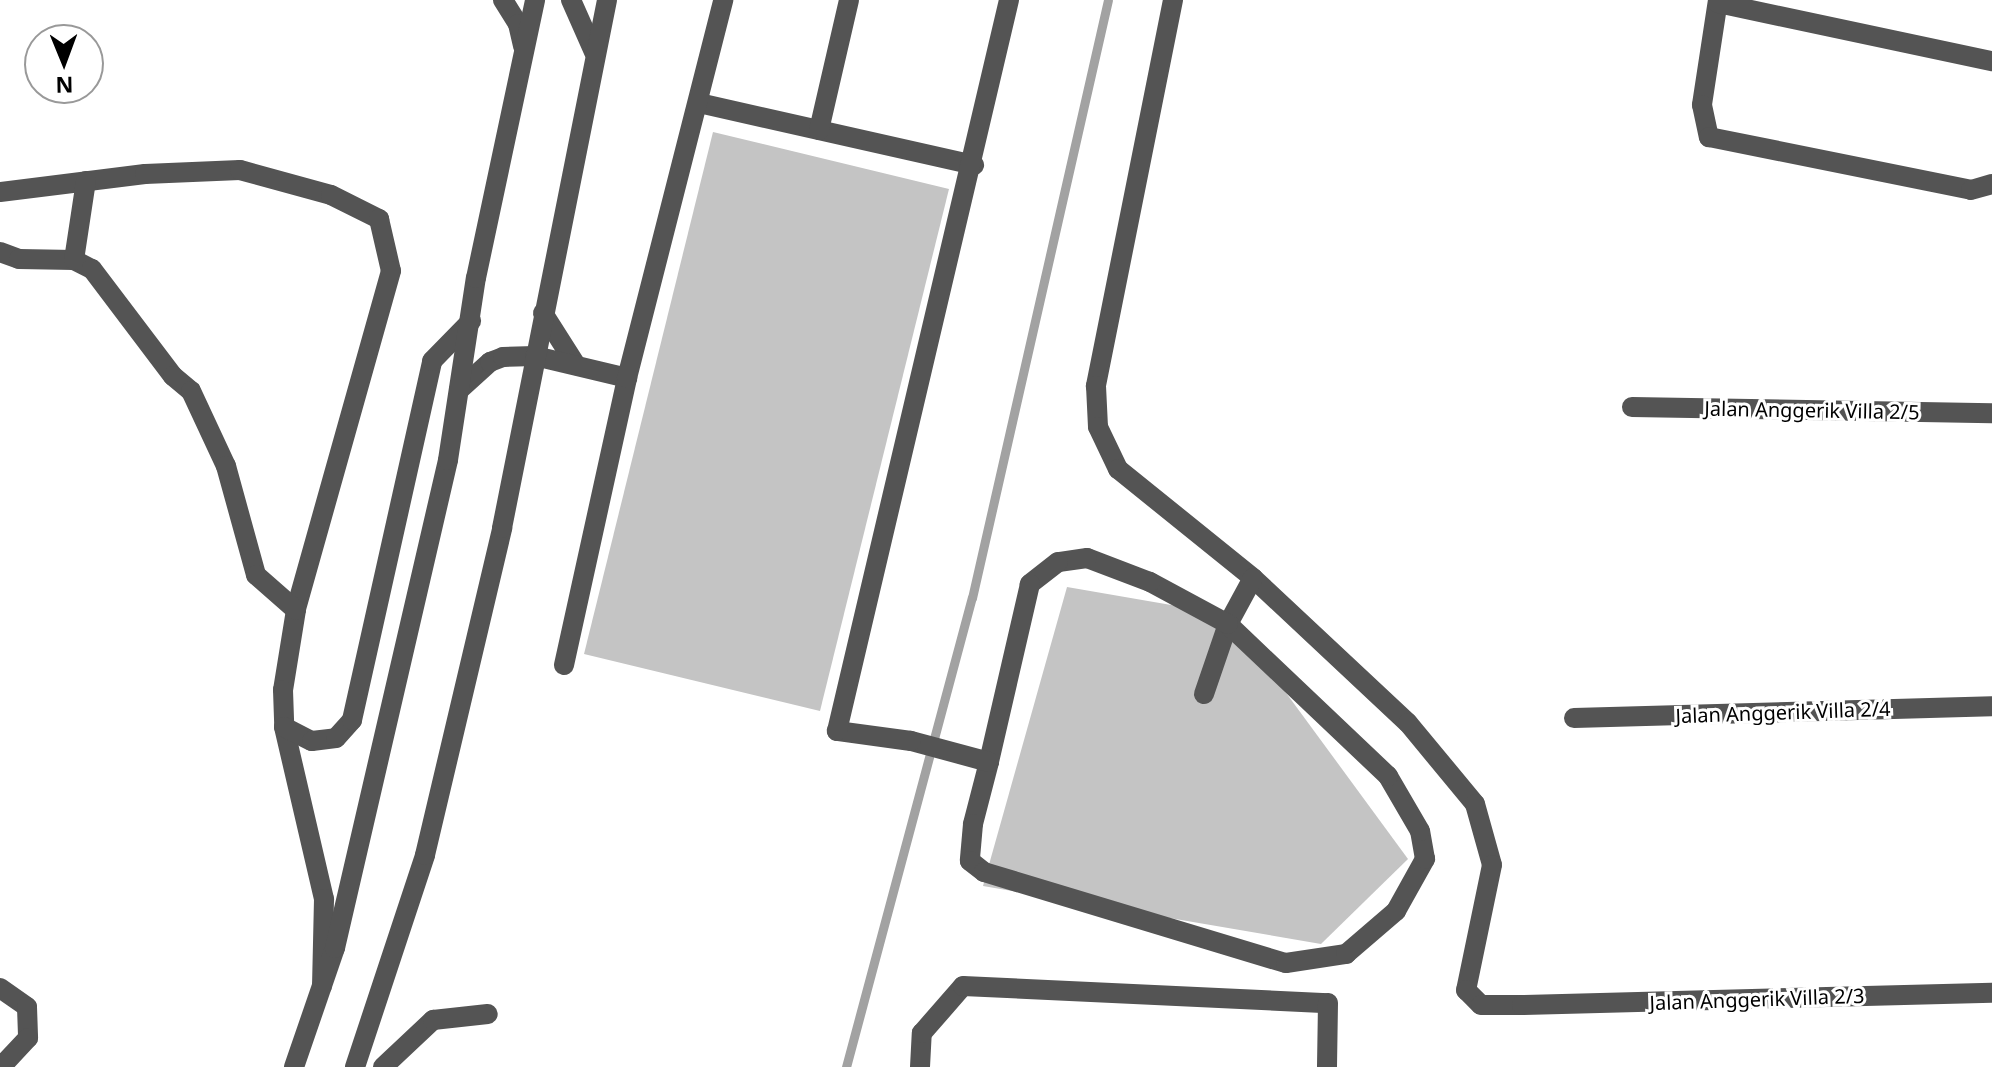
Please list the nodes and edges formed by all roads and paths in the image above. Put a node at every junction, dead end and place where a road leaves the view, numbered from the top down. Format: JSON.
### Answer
{"nodes":[{"id":1,"x":503,"y":0,"type":"edge"},
{"id":2,"x":535,"y":0,"type":"edge"},
{"id":3,"x":571,"y":0,"type":"edge"},
{"id":4,"x":607,"y":0,"type":"edge"},
{"id":5,"x":723,"y":0,"type":"edge"},
{"id":6,"x":849,"y":0,"type":"edge"},
{"id":7,"x":1009,"y":0,"type":"edge"},
{"id":8,"x":1173,"y":0,"type":"edge"},
{"id":9,"x":1718,"y":1,"type":"edge"},
{"id":10,"x":524,"y":50,"type":"junction"},
{"id":11,"x":594,"y":52,"type":"junction"},
{"id":12,"x":1992,"y":61,"type":"edge"},
{"id":13,"x":699,"y":103,"type":"junction"},
{"id":14,"x":819,"y":130,"type":"junction"},
{"id":15,"x":974,"y":165,"type":"junction"},
{"id":16,"x":86,"y":181,"type":"junction"},
{"id":17,"x":1992,"y":184,"type":"edge"},
{"id":18,"x":0,"y":192,"type":"edge"},
{"id":19,"x":0,"y":252,"type":"edge"},
{"id":20,"x":74,"y":260,"type":"junction"},
{"id":21,"x":543,"y":313,"type":"junction"},
{"id":22,"x":471,"y":321,"type":"junction"},
{"id":23,"x":535,"y":356,"type":"junction"},
{"id":24,"x":576,"y":365,"type":"junction"},
{"id":25,"x":627,"y":378,"type":"junction"},
{"id":26,"x":459,"y":390,"type":"junction"},
{"id":27,"x":1632,"y":407,"type":"dead end"},
{"id":28,"x":1992,"y":413,"type":"edge"},
{"id":29,"x":1253,"y":578,"type":"junction"},
{"id":30,"x":296,"y":610,"type":"junction"},
{"id":31,"x":1228,"y":624,"type":"junction"},
{"id":32,"x":564,"y":665,"type":"dead end"},
{"id":33,"x":1204,"y":694,"type":"dead end"},
{"id":34,"x":1992,"y":706,"type":"edge"},
{"id":35,"x":1574,"y":718,"type":"dead end"},
{"id":36,"x":284,"y":727,"type":"junction"},
{"id":37,"x":989,"y":762,"type":"junction"},
{"id":38,"x":322,"y":986,"type":"junction"},
{"id":39,"x":0,"y":988,"type":"edge"},
{"id":40,"x":1992,"y":993,"type":"edge"},
{"id":41,"x":488,"y":1014,"type":"dead end"},
{"id":42,"x":1,"y":1067,"type":"edge"},
{"id":43,"x":294,"y":1067,"type":"edge"},
{"id":44,"x":355,"y":1067,"type":"edge"},
{"id":45,"x":383,"y":1067,"type":"edge"},
{"id":46,"x":920,"y":1067,"type":"edge"},
{"id":47,"x":1327,"y":1067,"type":"edge"}],
"edges":[{"from":1,"to":10,"type":"street"},
{"from":2,"to":10,"type":"street"},
{"from":3,"to":11,"type":"street"},
{"from":4,"to":11,"type":"street"},
{"from":5,"to":13,"type":"street"},
{"from":6,"to":14,"type":"street"},
{"from":7,"to":15,"type":"street"},
{"from":8,"to":29,"type":"street"},
{"from":9,"to":12,"type":"street"},
{"from":9,"to":17,"type":"street"},
{"from":10,"to":22,"type":"street"},
{"from":11,"to":21,"type":"street"},
{"from":13,"to":14,"type":"street"},
{"from":13,"to":25,"type":"street"},
{"from":14,"to":15,"type":"street"},
{"from":15,"to":37,"type":"street"},
{"from":16,"to":18,"type":"street"},
{"from":16,"to":20,"type":"street"},
{"from":16,"to":30,"type":"street"},
{"from":19,"to":20,"type":"street"},
{"from":20,"to":30,"type":"street"},
{"from":21,"to":23,"type":"street"},
{"from":21,"to":24,"type":"street"},
{"from":22,"to":26,"type":"street"},
{"from":22,"to":36,"type":"street"},
{"from":23,"to":24,"type":"street"},
{"from":23,"to":26,"type":"street"},
{"from":23,"to":44,"type":"street"},
{"from":24,"to":25,"type":"street"},
{"from":25,"to":32,"type":"street"},
{"from":26,"to":38,"type":"street"},
{"from":27,"to":28,"type":"street","name":"Jalan Anggerik Villa 2/5"},
{"from":29,"to":31,"type":"street"},
{"from":29,"to":40,"type":"street","name":"Jalan Anggerik Villa 2/3"},
{"from":30,"to":36,"type":"street"},
{"from":31,"to":33,"type":"street"},
{"from":31,"to":37,"type":"street"},
{"from":31,"to":37,"type":"street"},
{"from":34,"to":35,"type":"street","name":"Jalan Anggerik Villa 2/4"},
{"from":36,"to":38,"type":"street"},
{"from":38,"to":43,"type":"street"},
{"from":39,"to":42,"type":"street"},
{"from":41,"to":45,"type":"street"},
{"from":46,"to":47,"type":"street"}]}
